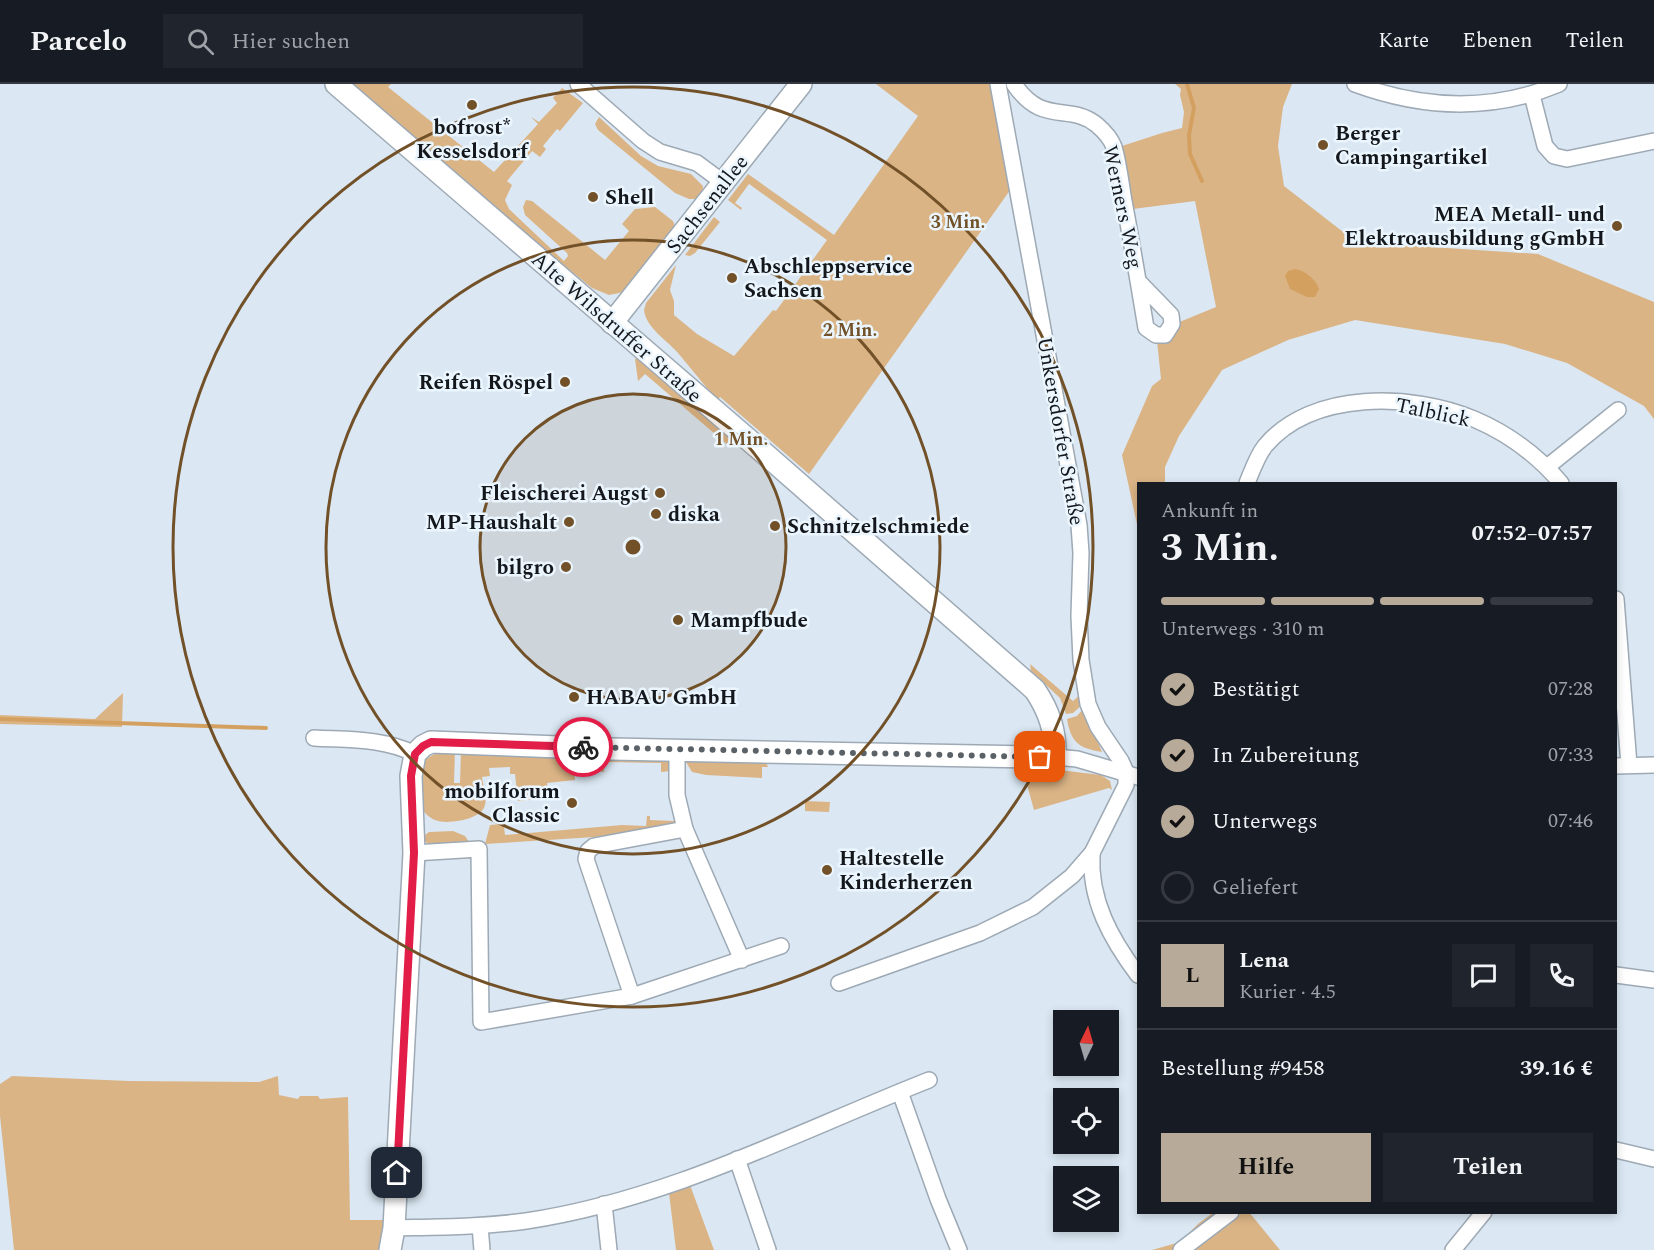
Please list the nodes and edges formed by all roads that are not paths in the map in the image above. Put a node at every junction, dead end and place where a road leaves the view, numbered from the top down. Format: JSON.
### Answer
{"nodes":[{"id":1,"x":336,"y":84,"type":"edge"},
{"id":2,"x":578,"y":84,"type":"edge"},
{"id":3,"x":801,"y":84,"type":"edge"},
{"id":4,"x":998,"y":84,"type":"edge"},
{"id":5,"x":1014,"y":84,"type":"edge"},
{"id":6,"x":1355,"y":84,"type":"edge"},
{"id":7,"x":1559,"y":84,"type":"edge"},
{"id":8,"x":1532,"y":95,"type":"junction"},
{"id":9,"x":1654,"y":141,"type":"edge"},
{"id":10,"x":723,"y":183,"type":"junction"},
{"id":11,"x":1139,"y":282,"type":"dead end"},
{"id":12,"x":612,"y":323,"type":"junction"},
{"id":13,"x":1618,"y":410,"type":"dead end"},
{"id":14,"x":1547,"y":467,"type":"junction"},
{"id":15,"x":1247,"y":482,"type":"edge"},
{"id":16,"x":1560,"y":482,"type":"edge"},
{"id":17,"x":1617,"y":627,"type":"edge"},
{"id":18,"x":314,"y":738,"type":"dead end"},
{"id":19,"x":676,"y":750,"type":"junction"},
{"id":20,"x":415,"y":754,"type":"junction"},
{"id":21,"x":1055,"y":756,"type":"junction"},
{"id":22,"x":1654,"y":765,"type":"edge"},
{"id":23,"x":1622,"y":766,"type":"edge"},
{"id":24,"x":1132,"y":774,"type":"edge"},
{"id":25,"x":685,"y":830,"type":"junction"},
{"id":26,"x":414,"y":853,"type":"junction"},
{"id":27,"x":1092,"y":853,"type":"junction"},
{"id":28,"x":781,"y":946,"type":"dead end"},
{"id":29,"x":742,"y":960,"type":"junction"},
{"id":30,"x":1137,"y":974,"type":"edge"},
{"id":31,"x":1617,"y":975,"type":"edge"},
{"id":32,"x":1654,"y":980,"type":"edge"},
{"id":33,"x":839,"y":983,"type":"dead end"},
{"id":34,"x":632,"y":996,"type":"junction"},
{"id":35,"x":929,"y":1080,"type":"dead end"},
{"id":36,"x":900,"y":1092,"type":"junction"},
{"id":37,"x":1617,"y":1150,"type":"edge"},
{"id":38,"x":737,"y":1159,"type":"junction"},
{"id":39,"x":1654,"y":1159,"type":"edge"},
{"id":40,"x":604,"y":1204,"type":"junction"},
{"id":41,"x":1228,"y":1214,"type":"edge"},
{"id":42,"x":1482,"y":1214,"type":"edge"},
{"id":43,"x":480,"y":1226,"type":"junction"},
{"id":44,"x":394,"y":1228,"type":"junction"},
{"id":45,"x":390,"y":1250,"type":"edge"},
{"id":46,"x":482,"y":1250,"type":"edge"},
{"id":47,"x":609,"y":1250,"type":"edge"},
{"id":48,"x":768,"y":1250,"type":"edge"},
{"id":49,"x":959,"y":1250,"type":"edge"},
{"id":50,"x":1181,"y":1250,"type":"edge"},
{"id":51,"x":1453,"y":1250,"type":"edge"}],
"edges":[{"from":1,"to":12,"type":"street","name":"Alte Wilsdruffer Straße"},
{"from":2,"to":10,"type":"street"},
{"from":3,"to":10,"type":"street","name":"Sachsenallee"},
{"from":4,"to":24,"type":"street","name":"Unkersdorfer Straße"},
{"from":5,"to":11,"type":"street","name":"Werners Weg"},
{"from":6,"to":8,"type":"street"},
{"from":7,"to":8,"type":"street"},
{"from":8,"to":9,"type":"street"},
{"from":10,"to":12,"type":"street","name":"Sachsenallee"},
{"from":12,"to":21,"type":"street","name":"Alte Wilsdruffer Straße"},
{"from":13,"to":14,"type":"street"},
{"from":14,"to":15,"type":"street","name":"Talblick"},
{"from":14,"to":16,"type":"street","name":"Talblick"},
{"from":17,"to":23,"type":"street"},
{"from":18,"to":20,"type":"street"},
{"from":19,"to":20,"type":"street"},
{"from":19,"to":21,"type":"street"},
{"from":19,"to":25,"type":"street"},
{"from":20,"to":26,"type":"street"},
{"from":21,"to":24,"type":"street"},
{"from":22,"to":23,"type":"street"},
{"from":24,"to":27,"type":"street"},
{"from":25,"to":29,"type":"street"},
{"from":25,"to":34,"type":"street"},
{"from":26,"to":34,"type":"street"},
{"from":26,"to":44,"type":"street"},
{"from":27,"to":30,"type":"street"},
{"from":27,"to":33,"type":"street"},
{"from":28,"to":29,"type":"street"},
{"from":29,"to":34,"type":"street"},
{"from":31,"to":32,"type":"street"},
{"from":35,"to":36,"type":"street"},
{"from":36,"to":38,"type":"street"},
{"from":36,"to":49,"type":"street"},
{"from":37,"to":39,"type":"street"},
{"from":38,"to":40,"type":"street"},
{"from":38,"to":48,"type":"street"},
{"from":40,"to":43,"type":"street"},
{"from":40,"to":47,"type":"street"},
{"from":41,"to":50,"type":"street"},
{"from":42,"to":51,"type":"street"},
{"from":43,"to":44,"type":"street"},
{"from":43,"to":46,"type":"street"},
{"from":44,"to":45,"type":"street"}]}
